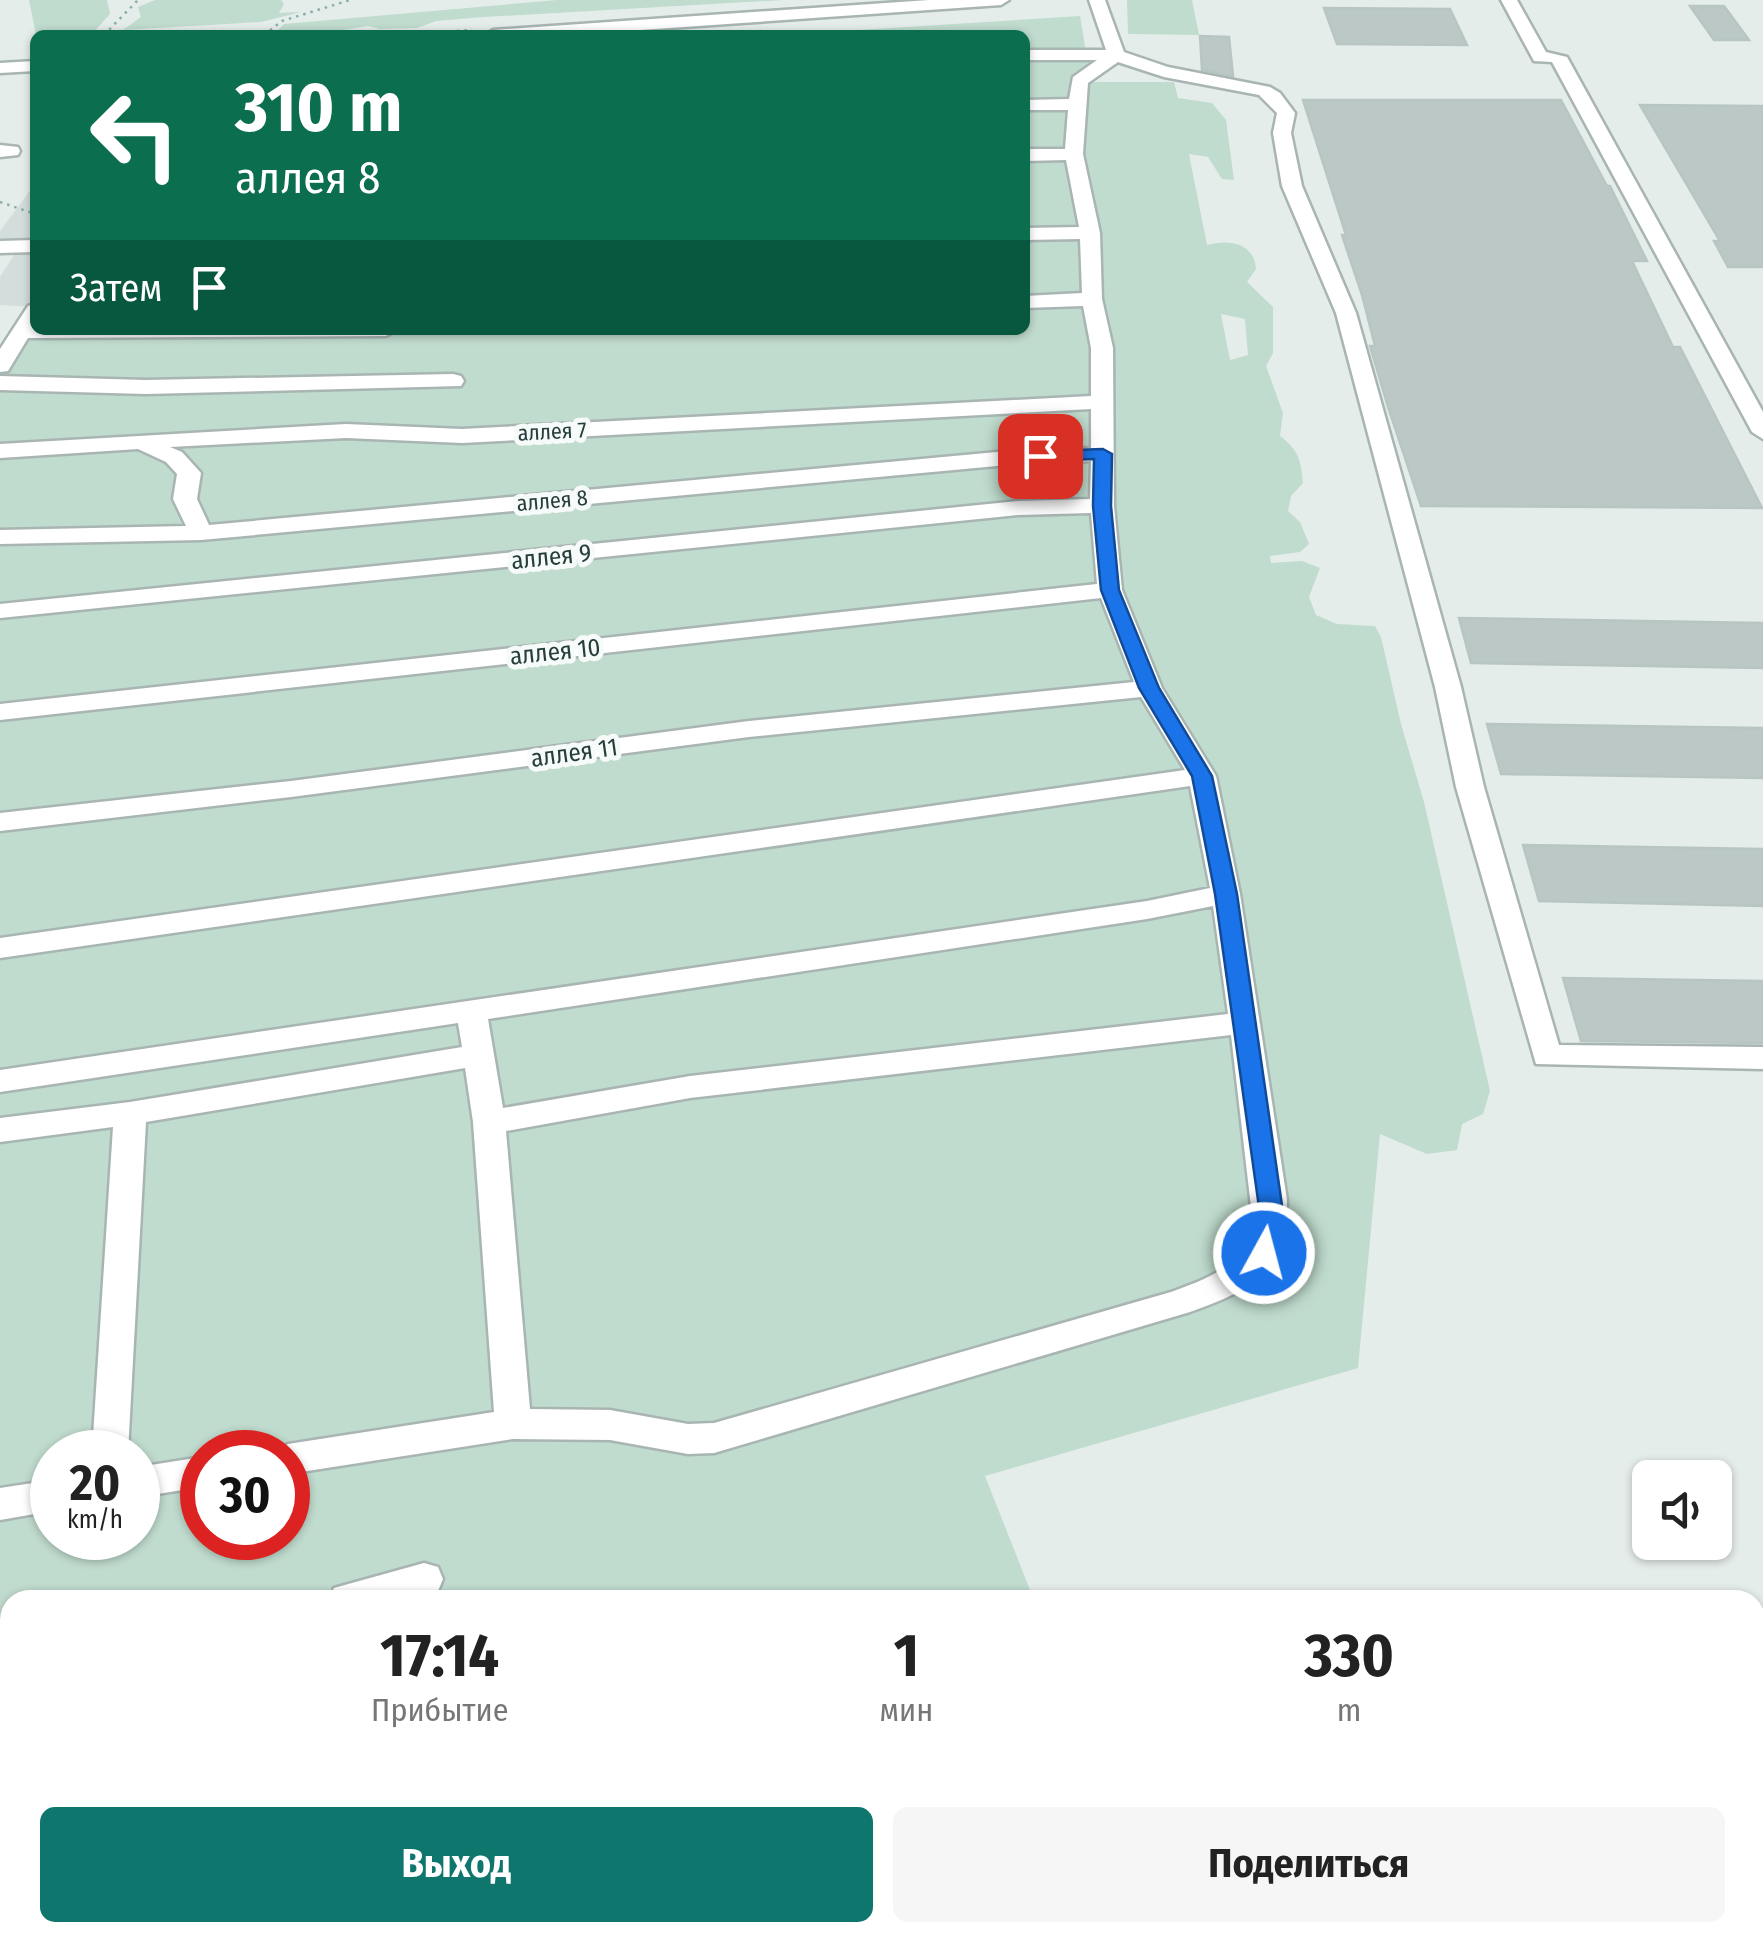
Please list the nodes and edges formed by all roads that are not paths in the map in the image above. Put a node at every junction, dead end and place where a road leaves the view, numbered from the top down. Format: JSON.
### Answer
{"nodes":[{"id":1,"x":1002,"y":0,"type":"edge"},
{"id":2,"x":1098,"y":0,"type":"edge"},
{"id":3,"x":1509,"y":0,"type":"edge"},
{"id":4,"x":566,"y":30,"type":"edge"},
{"id":5,"x":1030,"y":56,"type":"edge"},
{"id":6,"x":1116,"y":56,"type":"junction"},
{"id":7,"x":30,"y":66,"type":"edge"},
{"id":8,"x":0,"y":68,"type":"edge"},
{"id":9,"x":1078,"y":104,"type":"junction"},
{"id":10,"x":1030,"y":105,"type":"edge"},
{"id":11,"x":1074,"y":154,"type":"junction"},
{"id":12,"x":1030,"y":156,"type":"edge"},
{"id":13,"x":1090,"y":233,"type":"junction"},
{"id":14,"x":1030,"y":234,"type":"edge"},
{"id":15,"x":30,"y":246,"type":"edge"},
{"id":16,"x":0,"y":247,"type":"edge"},
{"id":17,"x":1092,"y":299,"type":"junction"},
{"id":18,"x":1030,"y":302,"type":"edge"},
{"id":19,"x":30,"y":318,"type":"edge"},
{"id":20,"x":21,"y":332,"type":"junction"},
{"id":21,"x":30,"y":332,"type":"edge"},
{"id":22,"x":0,"y":366,"type":"edge"},
{"id":23,"x":454,"y":381,"type":"dead end"},
{"id":24,"x":0,"y":384,"type":"edge"},
{"id":25,"x":1104,"y":402,"type":"junction"},
{"id":26,"x":1763,"y":432,"type":"edge"},
{"id":27,"x":142,"y":442,"type":"junction"},
{"id":28,"x":0,"y":451,"type":"edge"},
{"id":29,"x":1103,"y":454,"type":"junction"},
{"id":30,"x":1102,"y":506,"type":"junction"},
{"id":31,"x":200,"y":533,"type":"junction"},
{"id":32,"x":0,"y":536,"type":"edge"},
{"id":33,"x":1110,"y":590,"type":"junction"},
{"id":34,"x":0,"y":612,"type":"edge"},
{"id":35,"x":1149,"y":688,"type":"junction"},
{"id":36,"x":0,"y":712,"type":"edge"},
{"id":37,"x":1202,"y":776,"type":"junction"},
{"id":38,"x":0,"y":822,"type":"edge"},
{"id":39,"x":1226,"y":894,"type":"junction"},
{"id":40,"x":0,"y":948,"type":"edge"},
{"id":41,"x":471,"y":1008,"type":"junction"},
{"id":42,"x":1243,"y":1023,"type":"junction"},
{"id":43,"x":478,"y":1055,"type":"junction"},
{"id":44,"x":1763,"y":1058,"type":"edge"},
{"id":45,"x":0,"y":1081,"type":"edge"},
{"id":46,"x":130,"y":1113,"type":"junction"},
{"id":47,"x":489,"y":1122,"type":"junction"},
{"id":48,"x":0,"y":1130,"type":"edge"},
{"id":49,"x":513,"y":1424,"type":"junction"},
{"id":50,"x":111,"y":1430,"type":"edge"},
{"id":51,"x":310,"y":1456,"type":"edge"},
{"id":52,"x":30,"y":1499,"type":"edge"},
{"id":53,"x":0,"y":1504,"type":"edge"},
{"id":54,"x":424,"y":1579,"type":"dead end"},
{"id":55,"x":384,"y":1590,"type":"edge"}],
"edges":[{"from":1,"to":4,"type":"street"},
{"from":2,"to":6,"type":"street"},
{"from":3,"to":26,"type":"street"},
{"from":5,"to":6,"type":"street"},
{"from":6,"to":9,"type":"street"},
{"from":6,"to":44,"type":"street"},
{"from":7,"to":8,"type":"street"},
{"from":9,"to":10,"type":"street"},
{"from":9,"to":11,"type":"street"},
{"from":11,"to":12,"type":"street"},
{"from":11,"to":13,"type":"street"},
{"from":13,"to":14,"type":"street"},
{"from":13,"to":17,"type":"street"},
{"from":15,"to":16,"type":"street"},
{"from":17,"to":18,"type":"street"},
{"from":17,"to":25,"type":"street"},
{"from":19,"to":20,"type":"street"},
{"from":20,"to":21,"type":"street"},
{"from":20,"to":22,"type":"street"},
{"from":23,"to":24,"type":"street"},
{"from":25,"to":27,"type":"street","name":"аллея 7"},
{"from":25,"to":29,"type":"street"},
{"from":27,"to":28,"type":"street","name":"аллея 7"},
{"from":27,"to":31,"type":"street"},
{"from":29,"to":30,"type":"street"},
{"from":29,"to":31,"type":"street","name":"аллея 8"},
{"from":30,"to":33,"type":"street"},
{"from":30,"to":34,"type":"street","name":"аллея 9"},
{"from":31,"to":32,"type":"street","name":"аллея 8"},
{"from":33,"to":35,"type":"street"},
{"from":33,"to":36,"type":"street","name":"аллея 10"},
{"from":35,"to":37,"type":"street"},
{"from":35,"to":38,"type":"street","name":"аллея 11"},
{"from":37,"to":39,"type":"street"},
{"from":37,"to":40,"type":"street"},
{"from":39,"to":41,"type":"street"},
{"from":39,"to":42,"type":"street"},
{"from":41,"to":43,"type":"street"},
{"from":41,"to":45,"type":"street"},
{"from":42,"to":47,"type":"street"},
{"from":42,"to":49,"type":"street"},
{"from":43,"to":46,"type":"street"},
{"from":43,"to":47,"type":"street"},
{"from":46,"to":48,"type":"street"},
{"from":46,"to":50,"type":"street"},
{"from":47,"to":49,"type":"street"},
{"from":49,"to":51,"type":"street"},
{"from":52,"to":53,"type":"street"},
{"from":54,"to":55,"type":"street"}]}
